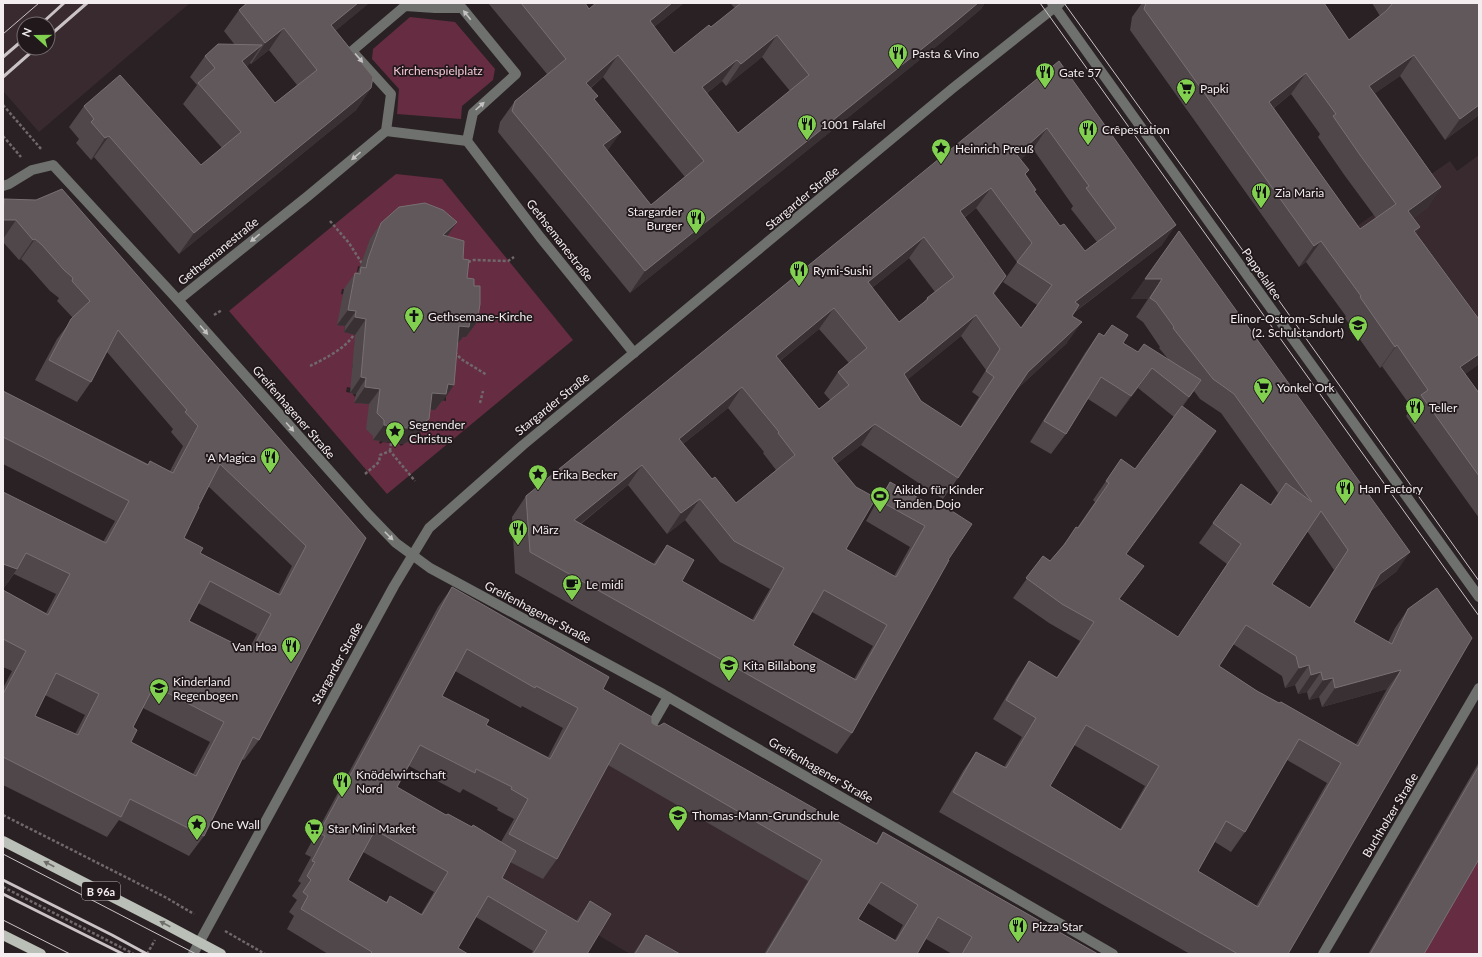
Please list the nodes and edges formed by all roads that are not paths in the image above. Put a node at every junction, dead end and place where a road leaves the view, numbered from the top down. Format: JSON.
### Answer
{"nodes":[{"id":1,"x":1056,"y":4,"type":"edge"},
{"id":2,"x":386,"y":131,"type":"junction"},
{"id":3,"x":467,"y":142,"type":"junction"},
{"id":4,"x":3,"y":186,"type":"edge"},
{"id":5,"x":178,"y":300,"type":"junction"},
{"id":6,"x":634,"y":353,"type":"junction"},
{"id":7,"x":412,"y":556,"type":"junction"},
{"id":8,"x":1479,"y":597,"type":"edge"},
{"id":9,"x":1479,"y":688,"type":"edge"},
{"id":10,"x":668,"y":697,"type":"junction"},
{"id":11,"x":644,"y":740,"type":"edge"},
{"id":12,"x":3,"y":841,"type":"edge"},
{"id":13,"x":3,"y":935,"type":"edge"},
{"id":14,"x":199,"y":942,"type":"junction"},
{"id":15,"x":41,"y":954,"type":"edge"},
{"id":16,"x":193,"y":954,"type":"edge"},
{"id":17,"x":221,"y":954,"type":"edge"},
{"id":18,"x":1113,"y":954,"type":"edge"},
{"id":19,"x":1323,"y":954,"type":"edge"}],
"edges":[{"from":1,"to":6,"type":"street","name":"Stargarder Straße"},
{"from":1,"to":8,"type":"street","name":"Pappelallee"},
{"from":2,"to":3,"type":"street"},
{"from":3,"to":2,"type":"street","one_way":true},
{"from":2,"to":5,"type":"street","name":"Gethsemanestraße","one_way":true},
{"from":3,"to":6,"type":"street","name":"Gethsemanestraße"},
{"from":4,"to":5,"type":"street","name":"Greifenhagener Straße"},
{"from":5,"to":7,"type":"street","name":"Greifenhagener Straße","one_way":true},
{"from":6,"to":7,"type":"street","name":"Stargarder Straße"},
{"from":7,"to":10,"type":"street","name":"Greifenhagener Straße"},
{"from":7,"to":14,"type":"street","name":"Stargarder Straße"},
{"from":9,"to":19,"type":"street","name":"Buchholzer Straße"},
{"from":10,"to":11,"type":"street"},
{"from":10,"to":18,"type":"street","name":"Greifenhagener Straße"},
{"from":14,"to":12,"type":"main road","number":"B 96a","one_way":true},
{"from":13,"to":15,"type":"main road"},
{"from":14,"to":16,"type":"street","name":"Stargarder Straße"},
{"from":14,"to":17,"type":"main road","number":"B 96a"}]}
